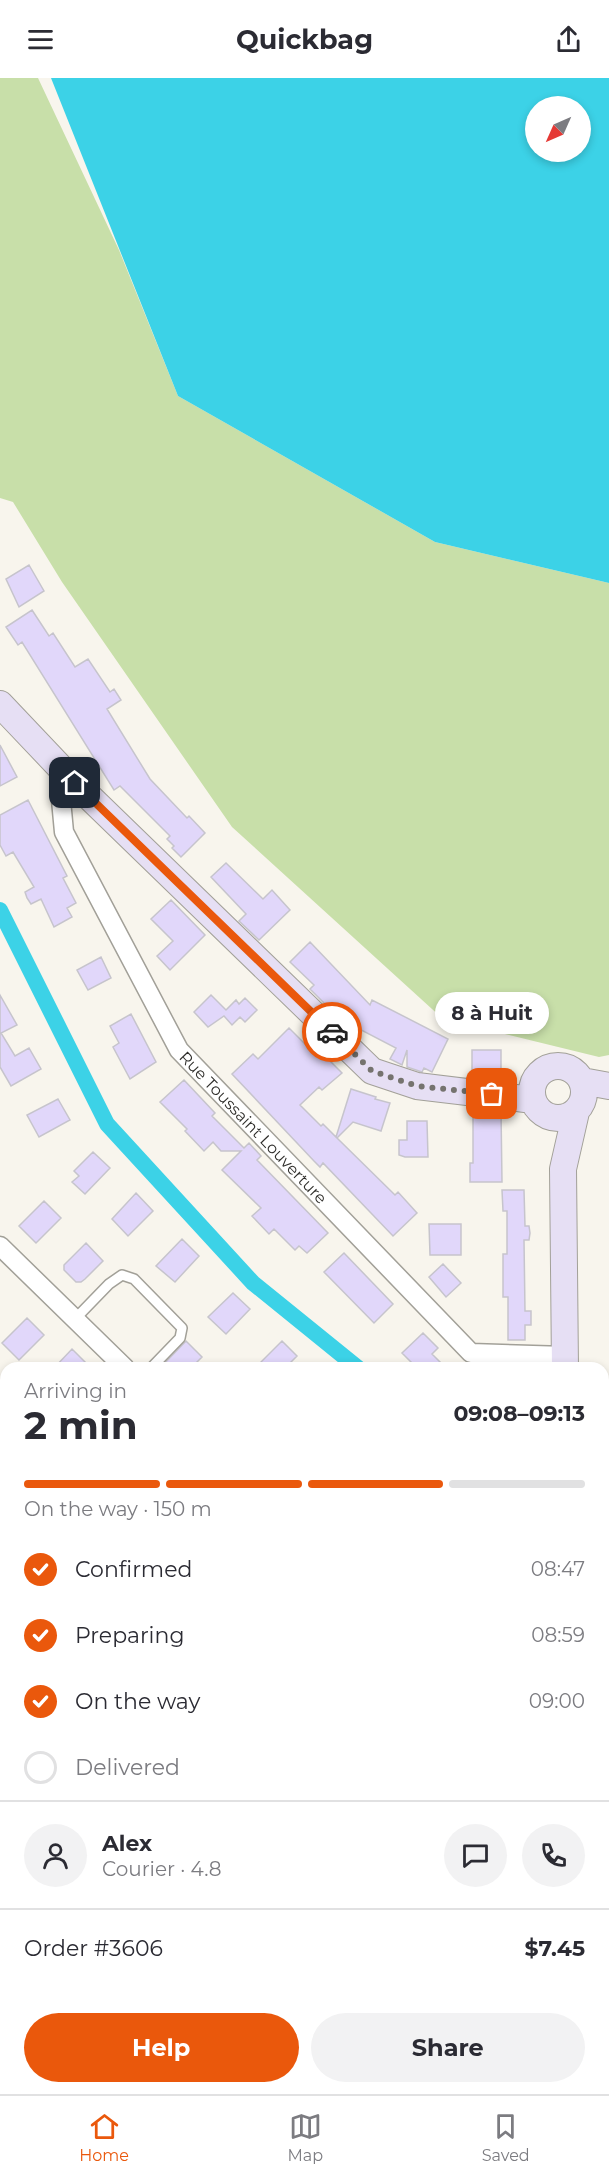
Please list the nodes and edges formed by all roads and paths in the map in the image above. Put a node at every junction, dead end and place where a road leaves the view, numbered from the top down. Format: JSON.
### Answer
{"nodes":[{"id":1,"x":0,"y":704,"type":"edge"},
{"id":2,"x":75,"y":783,"type":"junction"},
{"id":3,"x":609,"y":1086,"type":"edge"},
{"id":4,"x":609,"y":1096,"type":"edge"},
{"id":5,"x":580,"y":1098,"type":"junction"},
{"id":6,"x":538,"y":1099,"type":"junction"},
{"id":7,"x":563,"y":1168,"type":"junction"},
{"id":8,"x":0,"y":1246,"type":"edge"},
{"id":9,"x":76,"y":1318,"type":"junction"},
{"id":10,"x":119,"y":1362,"type":"edge"},
{"id":11,"x":157,"y":1362,"type":"edge"},
{"id":12,"x":566,"y":1362,"type":"edge"}],
"edges":[{"from":1,"to":2,"type":"street"},
{"from":2,"to":6,"type":"street"},
{"from":2,"to":12,"type":"street","name":"Rue Toussaint Louverture"},
{"from":3,"to":5,"type":"street"},
{"from":4,"to":5,"type":"street"},
{"from":5,"to":6,"type":"street"},
{"from":5,"to":6,"type":"street"},
{"from":5,"to":7,"type":"street"},
{"from":6,"to":7,"type":"street"},
{"from":7,"to":12,"type":"street"},
{"from":8,"to":9,"type":"street"},
{"from":9,"to":10,"type":"street"},
{"from":9,"to":11,"type":"lane"}]}
